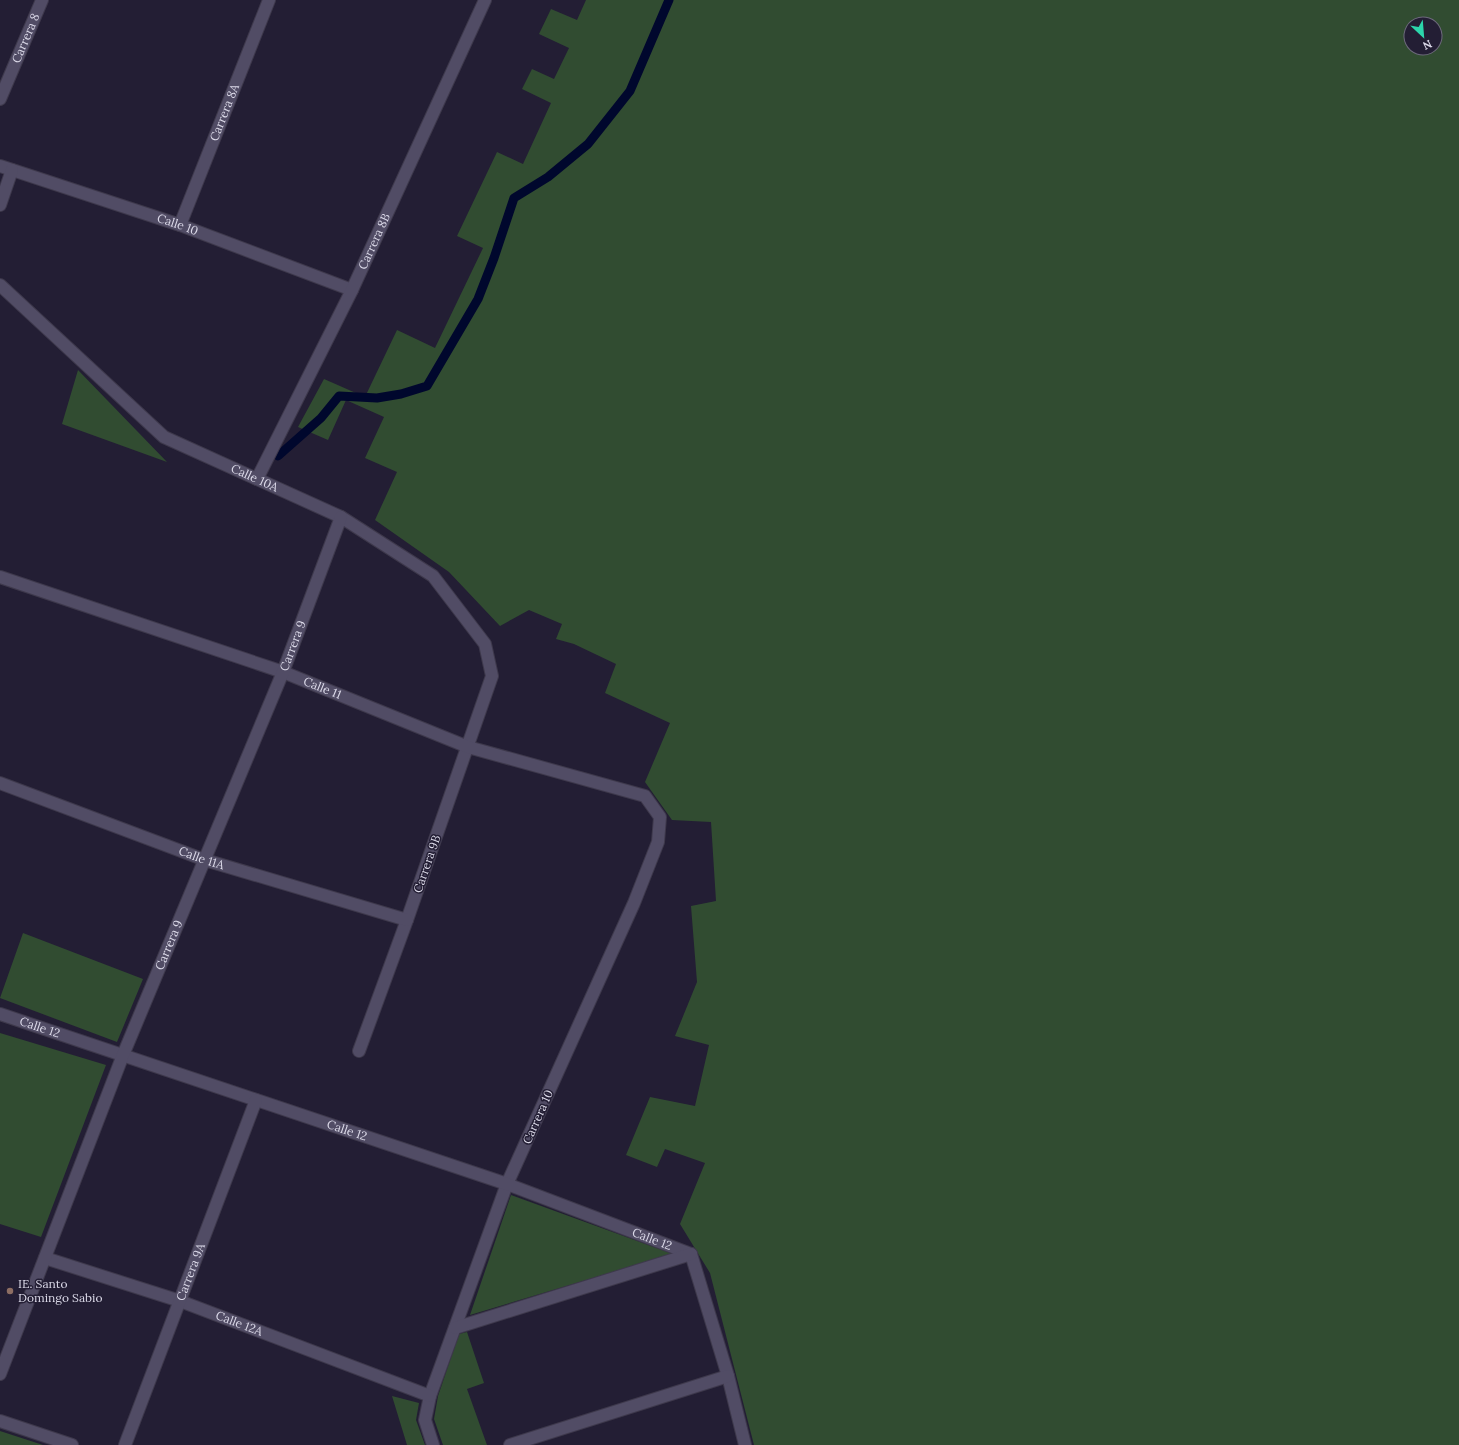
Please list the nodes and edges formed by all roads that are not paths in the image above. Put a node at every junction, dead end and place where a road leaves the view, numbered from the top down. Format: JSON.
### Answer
{"nodes":[{"id":1,"x":42,"y":0,"type":"edge"},
{"id":2,"x":269,"y":0,"type":"edge"},
{"id":3,"x":485,"y":0,"type":"edge"},
{"id":4,"x":0,"y":99,"type":"edge"},
{"id":5,"x":0,"y":166,"type":"edge"},
{"id":6,"x":12,"y":170,"type":"junction"},
{"id":7,"x":0,"y":205,"type":"edge"},
{"id":8,"x":180,"y":226,"type":"junction"},
{"id":9,"x":0,"y":285,"type":"edge"},
{"id":10,"x":352,"y":290,"type":"junction"},
{"id":11,"x":257,"y":479,"type":"junction"},
{"id":12,"x":341,"y":517,"type":"junction"},
{"id":13,"x":0,"y":577,"type":"edge"},
{"id":14,"x":283,"y":672,"type":"junction"},
{"id":15,"x":492,"y":676,"type":"joint"},
{"id":16,"x":468,"y":747,"type":"junction"},
{"id":17,"x":0,"y":783,"type":"edge"},
{"id":18,"x":645,"y":796,"type":"joint"},
{"id":19,"x":205,"y":860,"type":"junction"},
{"id":20,"x":407,"y":920,"type":"junction"},
{"id":21,"x":0,"y":1014,"type":"edge"},
{"id":22,"x":359,"y":1051,"type":"dead end"},
{"id":23,"x":123,"y":1055,"type":"junction"},
{"id":24,"x":256,"y":1100,"type":"junction"},
{"id":25,"x":507,"y":1184,"type":"junction"},
{"id":26,"x":691,"y":1254,"type":"junction"},
{"id":27,"x":45,"y":1258,"type":"junction"},
{"id":28,"x":180,"y":1301,"type":"junction"},
{"id":29,"x":455,"y":1328,"type":"junction"},
{"id":30,"x":0,"y":1374,"type":"edge"},
{"id":31,"x":728,"y":1376,"type":"junction"},
{"id":32,"x":430,"y":1396,"type":"junction"},
{"id":33,"x":0,"y":1421,"type":"edge"},
{"id":34,"x":72,"y":1445,"type":"edge"},
{"id":35,"x":125,"y":1445,"type":"edge"},
{"id":36,"x":433,"y":1445,"type":"edge"},
{"id":37,"x":510,"y":1445,"type":"edge"},
{"id":38,"x":745,"y":1445,"type":"edge"}],
"edges":[{"from":1,"to":4,"type":"street","name":"Carrera 8"},
{"from":2,"to":8,"type":"street","name":"Carrera 8A"},
{"from":3,"to":10,"type":"street","name":"Carrera 8B"},
{"from":5,"to":6,"type":"street","name":"Calle 10"},
{"from":6,"to":7,"type":"street"},
{"from":6,"to":8,"type":"street","name":"Calle 10"},
{"from":8,"to":10,"type":"street","name":"Calle 10"},
{"from":9,"to":11,"type":"street","name":"Calle 10A"},
{"from":10,"to":11,"type":"street","name":"Carrera 8B"},
{"from":11,"to":12,"type":"street","name":"Calle 10A"},
{"from":12,"to":14,"type":"street","name":"Carrera 9"},
{"from":12,"to":15,"type":"street","name":"Calle 10A"},
{"from":13,"to":14,"type":"street","name":"Calle 11"},
{"from":14,"to":16,"type":"street","name":"Calle 11"},
{"from":14,"to":19,"type":"street","name":"Carrera 9"},
{"from":15,"to":16,"type":"street","name":"Carrera 9B"},
{"from":16,"to":18,"type":"street","name":"Calle 11"},
{"from":16,"to":20,"type":"street","name":"Carrera 9B"},
{"from":17,"to":19,"type":"street","name":"Calle 11A"},
{"from":18,"to":25,"type":"street","name":"Carrera 10"},
{"from":19,"to":20,"type":"street","name":"Calle 11A"},
{"from":19,"to":23,"type":"street","name":"Carrera 9"},
{"from":20,"to":22,"type":"street","name":"Carrera 9B"},
{"from":21,"to":23,"type":"street","name":"Calle 12"},
{"from":23,"to":24,"type":"street","name":"Calle 12"},
{"from":23,"to":27,"type":"street","name":"Carrera 9"},
{"from":24,"to":25,"type":"street","name":"Calle 12"},
{"from":24,"to":28,"type":"street","name":"Carrera 9A"},
{"from":25,"to":26,"type":"street","name":"Calle 12"},
{"from":25,"to":29,"type":"street","name":"Carrera 10"},
{"from":26,"to":29,"type":"street"},
{"from":26,"to":31,"type":"street"},
{"from":27,"to":28,"type":"street","name":"Calle 12A"},
{"from":27,"to":30,"type":"street","name":"Carrera 9"},
{"from":28,"to":32,"type":"street","name":"Calle 12A"},
{"from":28,"to":35,"type":"street","name":"Carrera 9A"},
{"from":29,"to":32,"type":"street","name":"Carrera 10"},
{"from":31,"to":37,"type":"street"},
{"from":31,"to":38,"type":"street"},
{"from":32,"to":36,"type":"street","name":"Carrera 10"},
{"from":33,"to":34,"type":"street"}]}
